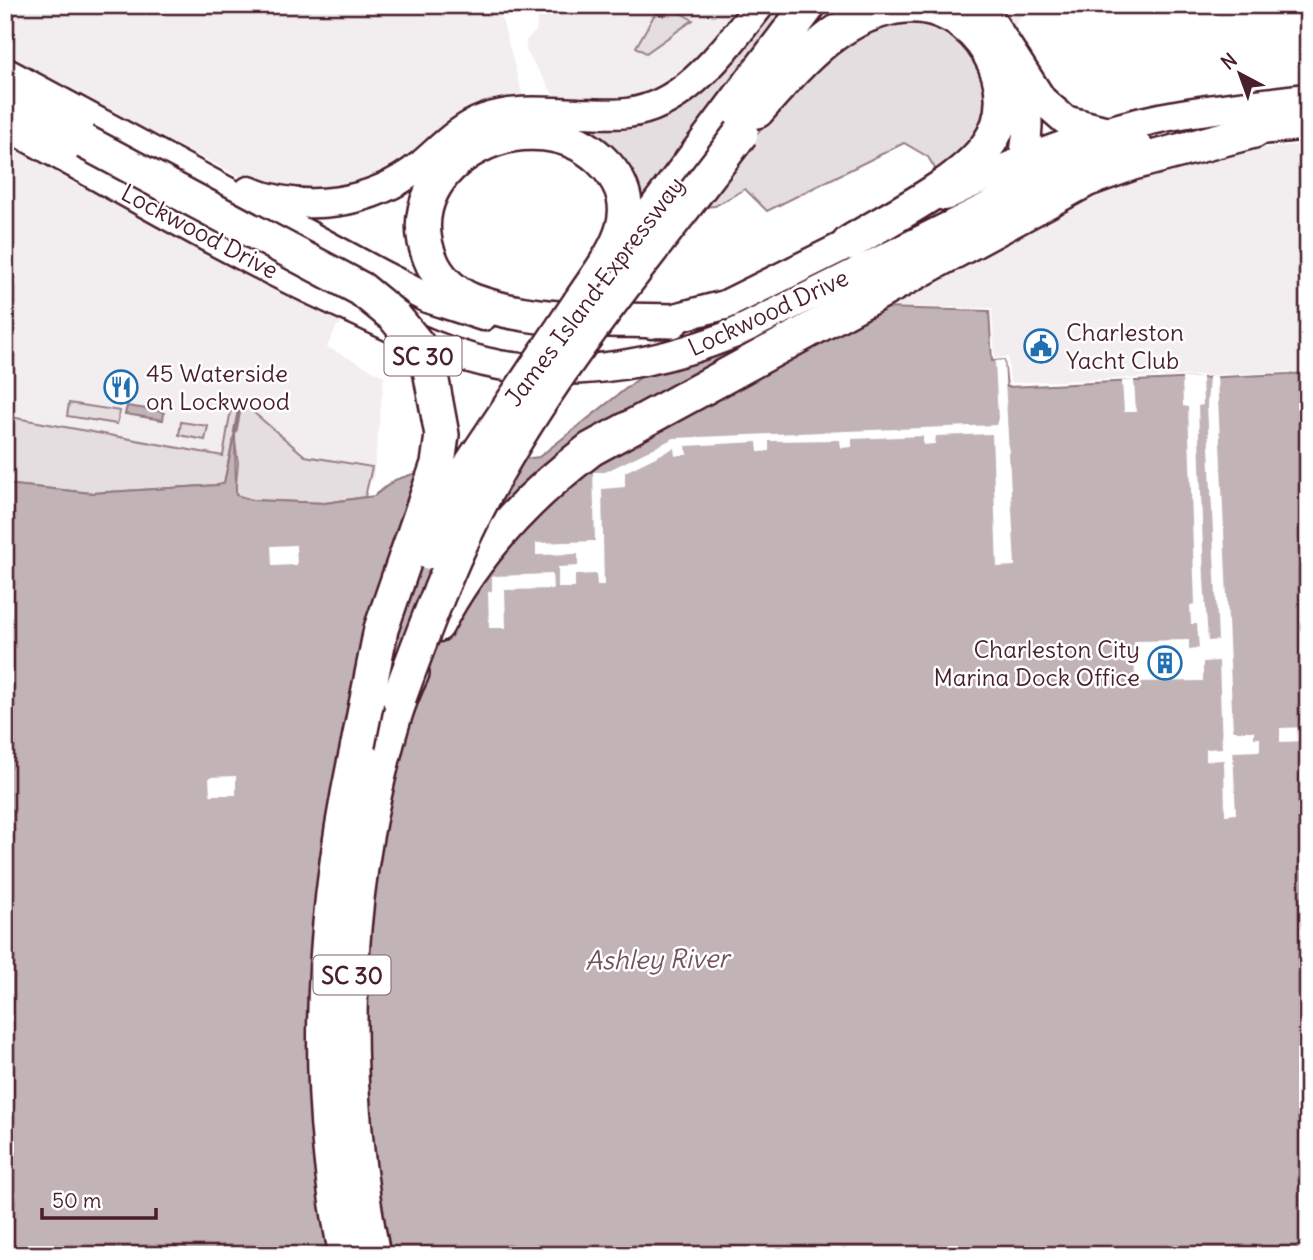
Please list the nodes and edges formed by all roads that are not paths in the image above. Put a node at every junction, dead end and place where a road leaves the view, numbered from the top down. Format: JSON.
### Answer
{"nodes":[{"id":1,"x":760,"y":5,"type":"edge"},
{"id":2,"x":809,"y":5,"type":"edge"},
{"id":3,"x":829,"y":5,"type":"edge"},
{"id":4,"x":981,"y":5,"type":"edge"},
{"id":5,"x":1021,"y":71,"type":"junction"},
{"id":6,"x":5,"y":72,"type":"edge"},
{"id":7,"x":1308,"y":98,"type":"edge"},
{"id":8,"x":5,"y":99,"type":"edge"},
{"id":9,"x":741,"y":121,"type":"junction"},
{"id":10,"x":5,"y":125,"type":"edge"},
{"id":11,"x":1308,"y":125,"type":"edge"},
{"id":12,"x":1107,"y":131,"type":"junction"},
{"id":13,"x":1254,"y":131,"type":"junction"},
{"id":14,"x":164,"y":157,"type":"junction"},
{"id":15,"x":1024,"y":159,"type":"junction"},
{"id":16,"x":1000,"y":198,"type":"junction"},
{"id":17,"x":916,"y":206,"type":"junction"},
{"id":18,"x":849,"y":243,"type":"joint"},
{"id":19,"x":936,"y":246,"type":"junction"},
{"id":20,"x":580,"y":302,"type":"junction"},
{"id":21,"x":672,"y":321,"type":"junction"},
{"id":22,"x":399,"y":698,"type":"junction"},
{"id":23,"x":358,"y":745,"type":"junction"},
{"id":24,"x":346,"y":1255,"type":"edge"},
{"id":25,"x":373,"y":1255,"type":"edge"}],
"edges":[{"from":1,"to":14,"type":"main road"},
{"from":2,"to":9,"type":"highway","name":"James Island Expressway","number":"SC 30"},
{"from":3,"to":9,"type":"highway","name":"James Island Expressway","number":"SC 30"},
{"from":4,"to":5,"type":"main road"},
{"from":5,"to":12,"type":"main road"},
{"from":5,"to":15,"type":"main road"},
{"from":6,"to":14,"type":"main road","name":"Lockwood Drive","number":"SC 30"},
{"from":7,"to":12,"type":"main road"},
{"from":8,"to":23,"type":"highway","number":"SC 30","bridge":true},
{"from":9,"to":17,"type":"highway","number":"SC 30"},
{"from":9,"to":20,"type":"highway","name":"James Island Expressway","number":"SC 30"},
{"from":9,"to":22,"type":"highway","name":"James Island Expressway","number":"SC 30","bridge":true},
{"from":10,"to":19,"type":"main road","name":"Lockwood Drive","number":"SC 30","bridge":true},
{"from":11,"to":13,"type":"main road","name":"Lockwood Drive"},
{"from":12,"to":15,"type":"main road"},
{"from":13,"to":16,"type":"main road","name":"Lockwood Drive"},
{"from":13,"to":19,"type":"highway"},
{"from":14,"to":21,"type":"main road","name":"Lockwood Drive","number":"SC 30","bridge":true},
{"from":15,"to":16,"type":"main road"},
{"from":15,"to":17,"type":"main road"},
{"from":16,"to":19,"type":"main road","name":"Lockwood Drive"},
{"from":17,"to":18,"type":"highway"},
{"from":18,"to":21,"type":"main road","name":"Lockwood Drive","number":"SC 30"},
{"from":19,"to":22,"type":"highway","bridge":true},
{"from":20,"to":21,"type":"highway","bridge":true},
{"from":20,"to":23,"type":"highway","name":"James Island Expressway","number":"SC 30","bridge":true},
{"from":22,"to":25,"type":"highway","name":"James Island Expressway","number":"SC 30"},
{"from":23,"to":24,"type":"highway","name":"James Island Expressway","number":"SC 30"}]}
